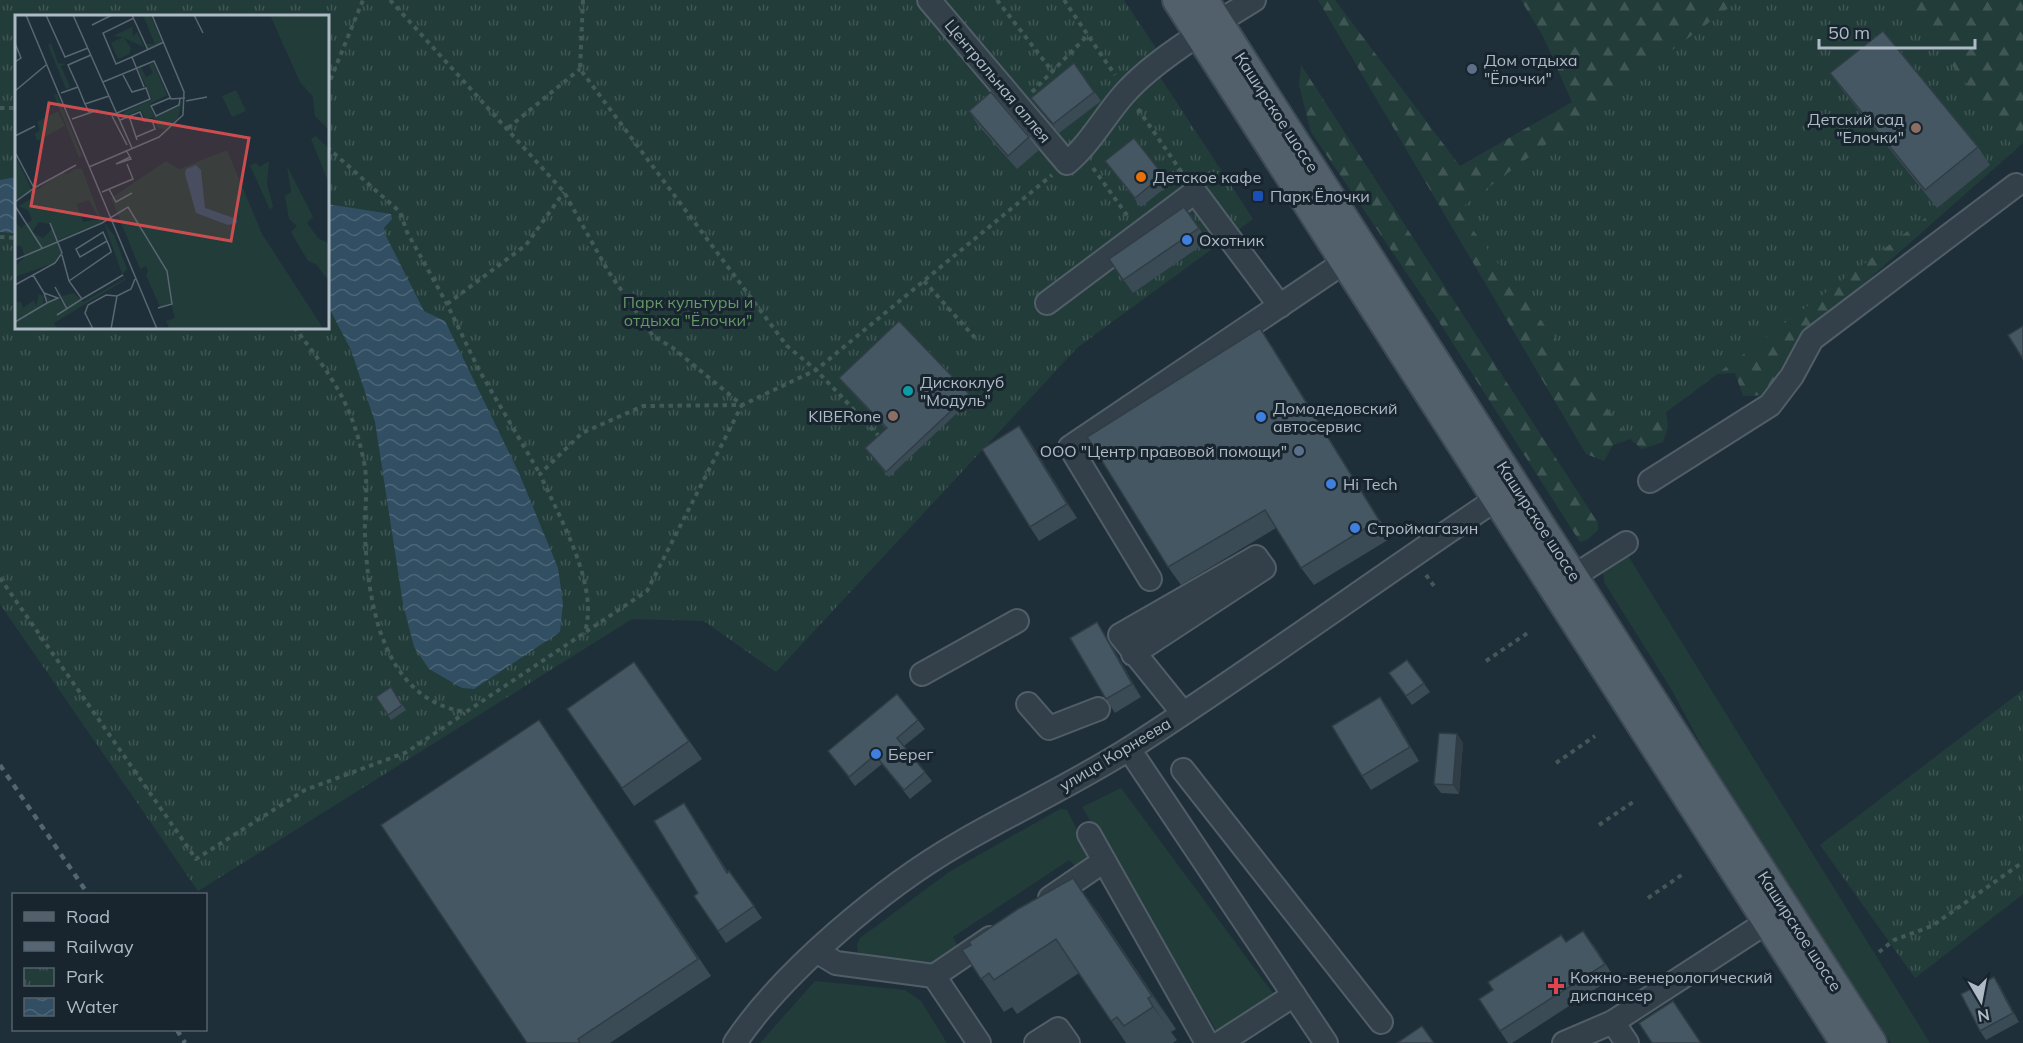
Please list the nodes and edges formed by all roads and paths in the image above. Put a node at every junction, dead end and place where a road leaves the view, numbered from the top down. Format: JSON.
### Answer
{"nodes":[{"id":1,"x":363,"y":0,"type":"edge"},
{"id":2,"x":390,"y":0,"type":"edge"},
{"id":3,"x":583,"y":0,"type":"edge"},
{"id":4,"x":929,"y":0,"type":"edge"},
{"id":5,"x":997,"y":0,"type":"edge"},
{"id":6,"x":1064,"y":0,"type":"edge"},
{"id":7,"x":1177,"y":0,"type":"edge"},
{"id":8,"x":1254,"y":0,"type":"edge"},
{"id":9,"x":1208,"y":19,"type":"edge"},
{"id":10,"x":1088,"y":35,"type":"junction"},
{"id":11,"x":580,"y":69,"type":"junction"},
{"id":12,"x":1052,"y":71,"type":"junction"},
{"id":13,"x":328,"y":86,"type":"edge"},
{"id":14,"x":1126,"y":91,"type":"junction"},
{"id":15,"x":1020,"y":105,"type":"junction"},
{"id":16,"x":508,"y":128,"type":"junction"},
{"id":17,"x":328,"y":148,"type":"edge"},
{"id":18,"x":1074,"y":157,"type":"junction"},
{"id":19,"x":2021,"y":181,"type":"edge"},
{"id":20,"x":564,"y":192,"type":"junction"},
{"id":21,"x":1195,"y":192,"type":"junction"},
{"id":22,"x":1139,"y":233,"type":"junction"},
{"id":23,"x":0,"y":237,"type":"edge"},
{"id":24,"x":15,"y":238,"type":"edge"},
{"id":25,"x":1346,"y":261,"type":"junction"},
{"id":26,"x":924,"y":281,"type":"junction"},
{"id":27,"x":1047,"y":303,"type":"dead end"},
{"id":28,"x":447,"y":304,"type":"junction"},
{"id":29,"x":1280,"y":306,"type":"junction"},
{"id":30,"x":295,"y":328,"type":"edge"},
{"id":31,"x":976,"y":339,"type":"dead end"},
{"id":32,"x":816,"y":370,"type":"junction"},
{"id":33,"x":742,"y":405,"type":"junction"},
{"id":34,"x":878,"y":435,"type":"edge"},
{"id":35,"x":540,"y":474,"type":"junction"},
{"id":36,"x":1650,"y":481,"type":"dead end"},
{"id":37,"x":1507,"y":493,"type":"junction"},
{"id":38,"x":1626,"y":543,"type":"dead end"},
{"id":39,"x":1426,"y":575,"type":"dead end"},
{"id":40,"x":1574,"y":576,"type":"junction"},
{"id":41,"x":0,"y":578,"type":"edge"},
{"id":42,"x":1150,"y":579,"type":"dead end"},
{"id":43,"x":1434,"y":586,"type":"dead end"},
{"id":44,"x":1017,"y":621,"type":"dead end"},
{"id":45,"x":1529,"y":632,"type":"dead end"},
{"id":46,"x":584,"y":634,"type":"junction"},
{"id":47,"x":1134,"y":654,"type":"junction"},
{"id":48,"x":1486,"y":661,"type":"dead end"},
{"id":49,"x":922,"y":674,"type":"dead end"},
{"id":50,"x":1028,"y":704,"type":"dead end"},
{"id":51,"x":1098,"y":709,"type":"dead end"},
{"id":52,"x":466,"y":712,"type":"junction"},
{"id":53,"x":1183,"y":713,"type":"junction"},
{"id":54,"x":1595,"y":736,"type":"dead end"},
{"id":55,"x":1129,"y":749,"type":"junction"},
{"id":56,"x":1556,"y":763,"type":"dead end"},
{"id":57,"x":1183,"y":770,"type":"dead end"},
{"id":58,"x":1636,"y":800,"type":"dead end"},
{"id":59,"x":1599,"y":825,"type":"dead end"},
{"id":60,"x":1089,"y":834,"type":"dead end"},
{"id":61,"x":1104,"y":861,"type":"junction"},
{"id":62,"x":2023,"y":862,"type":"edge"},
{"id":63,"x":1683,"y":874,"type":"dead end"},
{"id":64,"x":1648,"y":898,"type":"dead end"},
{"id":65,"x":1029,"y":912,"type":"edge"},
{"id":66,"x":1767,"y":922,"type":"junction"},
{"id":67,"x":1010,"y":925,"type":"edge"},
{"id":68,"x":818,"y":952,"type":"junction"},
{"id":69,"x":1878,"y":952,"type":"dead end"},
{"id":70,"x":934,"y":976,"type":"junction"},
{"id":71,"x":1294,"y":995,"type":"junction"},
{"id":72,"x":1381,"y":1022,"type":"dead end"},
{"id":73,"x":1613,"y":1022,"type":"junction"},
{"id":74,"x":735,"y":1043,"type":"edge"},
{"id":75,"x":980,"y":1043,"type":"edge"},
{"id":76,"x":1036,"y":1043,"type":"edge"},
{"id":77,"x":1068,"y":1043,"type":"edge"},
{"id":78,"x":1207,"y":1043,"type":"edge"},
{"id":79,"x":1220,"y":1043,"type":"edge"},
{"id":80,"x":1326,"y":1043,"type":"edge"},
{"id":81,"x":1564,"y":1043,"type":"edge"},
{"id":82,"x":1628,"y":1043,"type":"edge"},
{"id":83,"x":1845,"y":1043,"type":"edge"},
{"id":84,"x":1872,"y":1043,"type":"edge"}],
"edges":[{"from":1,"to":13,"type":"path"},
{"from":2,"to":16,"type":"path"},
{"from":3,"to":11,"type":"path"},
{"from":4,"to":15,"type":"street","name":"Центральная аллея"},
{"from":5,"to":12,"type":"path"},
{"from":6,"to":10,"type":"path"},
{"from":7,"to":9,"type":"main road","name":"Каширское шоссе"},
{"from":8,"to":9,"type":"street"},
{"from":9,"to":14,"type":"street"},
{"from":9,"to":25,"type":"main road","name":"Каширское шоссе"},
{"from":9,"to":37,"type":"main road","name":"Каширское шоссе"},
{"from":10,"to":12,"type":"path"},
{"from":10,"to":14,"type":"path"},
{"from":11,"to":16,"type":"path"},
{"from":11,"to":32,"type":"path"},
{"from":12,"to":15,"type":"path"},
{"from":14,"to":18,"type":"street"},
{"from":14,"to":21,"type":"path"},
{"from":15,"to":18,"type":"street","name":"Центральная аллея"},
{"from":16,"to":20,"type":"path"},
{"from":17,"to":28,"type":"path"},
{"from":18,"to":22,"type":"path"},
{"from":18,"to":26,"type":"path"},
{"from":19,"to":36,"type":"street"},
{"from":20,"to":28,"type":"path"},
{"from":20,"to":33,"type":"path"},
{"from":21,"to":22,"type":"street"},
{"from":21,"to":29,"type":"street"},
{"from":22,"to":27,"type":"street"},
{"from":23,"to":24,"type":"path"},
{"from":25,"to":29,"type":"street"},
{"from":25,"to":37,"type":"main road","name":"Каширское шоссе"},
{"from":26,"to":31,"type":"path"},
{"from":26,"to":32,"type":"path"},
{"from":28,"to":35,"type":"path"},
{"from":29,"to":42,"type":"street"},
{"from":30,"to":52,"type":"path"},
{"from":32,"to":33,"type":"path"},
{"from":32,"to":34,"type":"path"},
{"from":33,"to":35,"type":"path"},
{"from":33,"to":46,"type":"path"},
{"from":35,"to":46,"type":"path"},
{"from":37,"to":40,"type":"main road","name":"Каширское шоссе"},
{"from":37,"to":53,"type":"street","name":"улица Корнеева"},
{"from":37,"to":66,"type":"main road","name":"Каширское шоссе"},
{"from":38,"to":40,"type":"street"},
{"from":39,"to":43,"type":"path"},
{"from":40,"to":84,"type":"main road","name":"Каширское шоссе"},
{"from":41,"to":52,"type":"path"},
{"from":44,"to":49,"type":"street"},
{"from":45,"to":48,"type":"path"},
{"from":46,"to":52,"type":"path"},
{"from":47,"to":47,"type":"street"},
{"from":47,"to":53,"type":"street"},
{"from":50,"to":51,"type":"street"},
{"from":53,"to":55,"type":"street","name":"улица Корнеева"},
{"from":54,"to":56,"type":"path"},
{"from":55,"to":68,"type":"street","name":"улица Корнеева"},
{"from":55,"to":71,"type":"street"},
{"from":57,"to":72,"type":"street"},
{"from":58,"to":59,"type":"path"},
{"from":60,"to":61,"type":"street"},
{"from":61,"to":65,"type":"street"},
{"from":61,"to":78,"type":"street"},
{"from":62,"to":69,"type":"path"},
{"from":63,"to":64,"type":"path"},
{"from":66,"to":73,"type":"street"},
{"from":66,"to":83,"type":"main road","name":"Каширское шоссе"},
{"from":67,"to":70,"type":"street"},
{"from":68,"to":70,"type":"street"},
{"from":68,"to":74,"type":"street","name":"улица Корнеева"},
{"from":70,"to":75,"type":"street"},
{"from":71,"to":79,"type":"street"},
{"from":71,"to":80,"type":"street"},
{"from":73,"to":81,"type":"street"},
{"from":73,"to":82,"type":"street"},
{"from":76,"to":77,"type":"street"}]}
